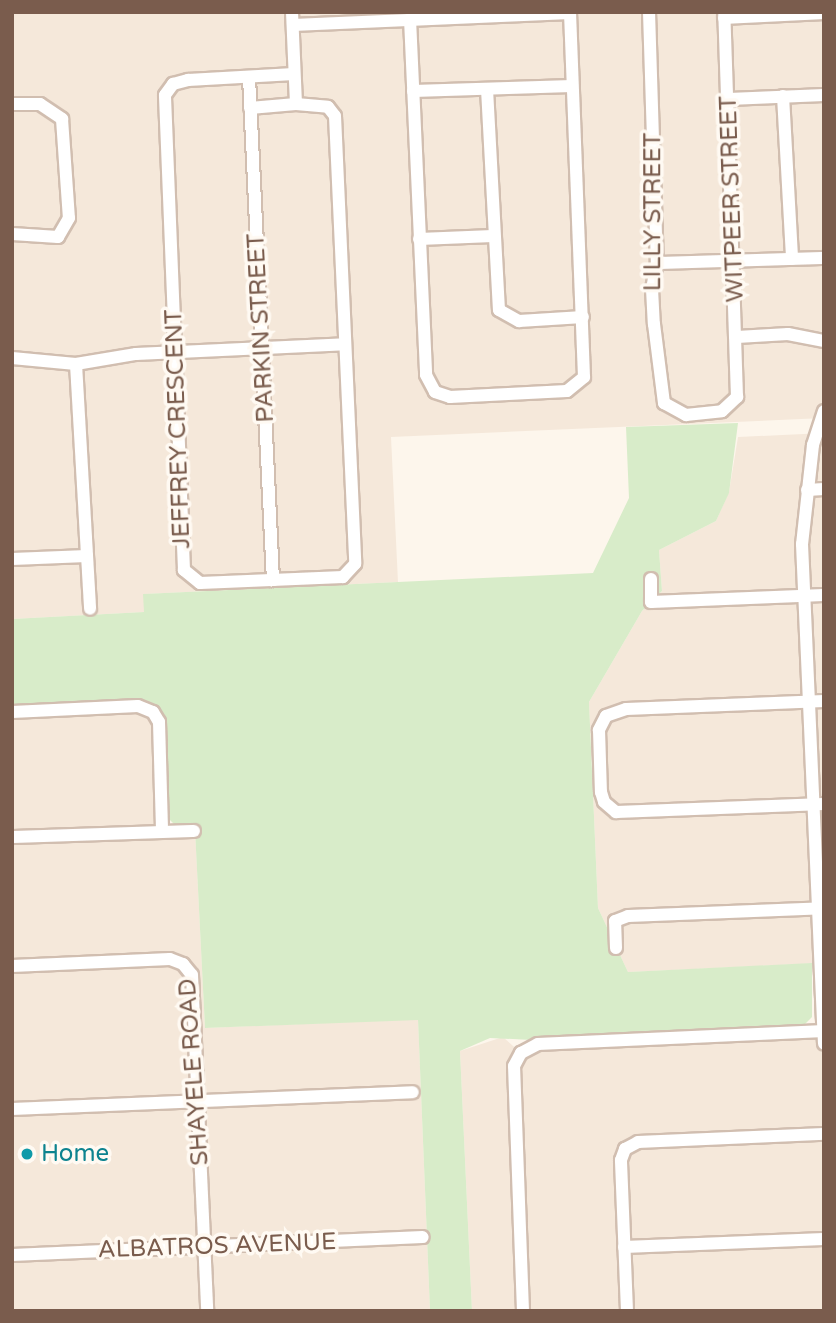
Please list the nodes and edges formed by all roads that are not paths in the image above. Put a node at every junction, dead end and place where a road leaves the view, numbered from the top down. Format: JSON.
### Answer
{"nodes":[{"id":1,"x":649,"y":12,"type":"edge"},
{"id":2,"x":570,"y":13,"type":"edge"},
{"id":3,"x":824,"y":13,"type":"edge"},
{"id":4,"x":724,"y":15,"type":"edge"},
{"id":5,"x":293,"y":19,"type":"edge"},
{"id":6,"x":410,"y":19,"type":"junction"},
{"id":7,"x":294,"y":74,"type":"junction"},
{"id":8,"x":249,"y":77,"type":"junction"},
{"id":9,"x":572,"y":86,"type":"junction"},
{"id":10,"x":487,"y":89,"type":"junction"},
{"id":11,"x":413,"y":91,"type":"junction"},
{"id":12,"x":824,"y":95,"type":"edge"},
{"id":13,"x":783,"y":96,"type":"junction"},
{"id":14,"x":729,"y":99,"type":"junction"},
{"id":15,"x":12,"y":104,"type":"edge"},
{"id":16,"x":296,"y":104,"type":"junction"},
{"id":17,"x":250,"y":108,"type":"junction"},
{"id":18,"x":12,"y":234,"type":"edge"},
{"id":19,"x":492,"y":236,"type":"junction"},
{"id":20,"x":419,"y":239,"type":"junction"},
{"id":21,"x":824,"y":258,"type":"edge"},
{"id":22,"x":792,"y":259,"type":"junction"},
{"id":23,"x":734,"y":261,"type":"junction"},
{"id":24,"x":657,"y":263,"type":"junction"},
{"id":25,"x":583,"y":317,"type":"junction"},
{"id":26,"x":737,"y":337,"type":"junction"},
{"id":27,"x":824,"y":341,"type":"edge"},
{"id":28,"x":345,"y":344,"type":"junction"},
{"id":29,"x":262,"y":348,"type":"junction"},
{"id":30,"x":175,"y":352,"type":"junction"},
{"id":31,"x":12,"y":358,"type":"edge"},
{"id":32,"x":76,"y":364,"type":"junction"},
{"id":33,"x":738,"y":387,"type":"joint"},
{"id":34,"x":824,"y":411,"type":"edge"},
{"id":35,"x":824,"y":489,"type":"edge"},
{"id":36,"x":807,"y":490,"type":"junction"},
{"id":37,"x":87,"y":556,"type":"junction"},
{"id":38,"x":12,"y":559,"type":"edge"},
{"id":39,"x":651,"y":579,"type":"dead end"},
{"id":40,"x":273,"y":580,"type":"junction"},
{"id":41,"x":824,"y":595,"type":"edge"},
{"id":42,"x":802,"y":596,"type":"junction"},
{"id":43,"x":90,"y":609,"type":"dead end"},
{"id":44,"x":824,"y":701,"type":"edge"},
{"id":45,"x":807,"y":702,"type":"junction"},
{"id":46,"x":12,"y":712,"type":"edge"},
{"id":47,"x":818,"y":804,"type":"edge"},
{"id":48,"x":162,"y":831,"type":"junction"},
{"id":49,"x":194,"y":831,"type":"dead end"},
{"id":50,"x":12,"y":837,"type":"edge"},
{"id":51,"x":820,"y":908,"type":"edge"},
{"id":52,"x":616,"y":948,"type":"dead end"},
{"id":53,"x":12,"y":966,"type":"edge"},
{"id":54,"x":823,"y":1035,"type":"edge"},
{"id":55,"x":412,"y":1092,"type":"dead end"},
{"id":56,"x":198,"y":1101,"type":"junction"},
{"id":57,"x":12,"y":1109,"type":"edge"},
{"id":58,"x":824,"y":1134,"type":"edge"},
{"id":59,"x":422,"y":1237,"type":"dead end"},
{"id":60,"x":824,"y":1239,"type":"edge"},
{"id":61,"x":204,"y":1247,"type":"junction"},
{"id":62,"x":624,"y":1247,"type":"junction"},
{"id":63,"x":12,"y":1255,"type":"edge"},
{"id":64,"x":207,"y":1311,"type":"edge"},
{"id":65,"x":523,"y":1311,"type":"edge"},
{"id":66,"x":627,"y":1311,"type":"edge"}],
"edges":[{"from":1,"to":24,"type":"street","name":"LILLY STREET"},
{"from":2,"to":6,"type":"street"},
{"from":2,"to":9,"type":"street"},
{"from":3,"to":4,"type":"street"},
{"from":4,"to":14,"type":"street","name":"WITPEER STREET"},
{"from":5,"to":6,"type":"street"},
{"from":5,"to":7,"type":"street"},
{"from":6,"to":11,"type":"street"},
{"from":7,"to":8,"type":"street","name":"JEFFREY CRESCENT"},
{"from":7,"to":16,"type":"street"},
{"from":8,"to":17,"type":"street","name":"PARKIN STREET"},
{"from":8,"to":30,"type":"street","name":"JEFFREY CRESCENT"},
{"from":9,"to":10,"type":"street"},
{"from":9,"to":25,"type":"street"},
{"from":10,"to":11,"type":"street"},
{"from":10,"to":19,"type":"street"},
{"from":11,"to":20,"type":"street"},
{"from":12,"to":13,"type":"street"},
{"from":13,"to":14,"type":"street"},
{"from":13,"to":22,"type":"street"},
{"from":14,"to":23,"type":"street","name":"WITPEER STREET"},
{"from":15,"to":18,"type":"street"},
{"from":16,"to":17,"type":"street","name":"JEFFREY CRESCENT"},
{"from":16,"to":28,"type":"street","name":"JEFFREY CRESCENT"},
{"from":17,"to":29,"type":"street","name":"PARKIN STREET"},
{"from":19,"to":20,"type":"street"},
{"from":19,"to":25,"type":"street"},
{"from":20,"to":25,"type":"street"},
{"from":21,"to":22,"type":"street"},
{"from":22,"to":23,"type":"street"},
{"from":23,"to":24,"type":"street"},
{"from":23,"to":26,"type":"street","name":"WITPEER STREET"},
{"from":24,"to":33,"type":"street","name":"LILLY STREET"},
{"from":26,"to":27,"type":"street"},
{"from":26,"to":33,"type":"street","name":"WITPEER STREET"},
{"from":28,"to":29,"type":"street"},
{"from":28,"to":40,"type":"street","name":"JEFFREY CRESCENT"},
{"from":29,"to":30,"type":"street"},
{"from":29,"to":40,"type":"street","name":"PARKIN STREET"},
{"from":30,"to":32,"type":"street"},
{"from":30,"to":40,"type":"street","name":"JEFFREY CRESCENT"},
{"from":31,"to":32,"type":"street"},
{"from":32,"to":37,"type":"street"},
{"from":34,"to":36,"type":"street"},
{"from":35,"to":36,"type":"street"},
{"from":36,"to":42,"type":"street"},
{"from":37,"to":38,"type":"street"},
{"from":37,"to":43,"type":"street"},
{"from":39,"to":42,"type":"street"},
{"from":41,"to":42,"type":"street"},
{"from":42,"to":45,"type":"street"},
{"from":44,"to":45,"type":"street"},
{"from":45,"to":47,"type":"street"},
{"from":45,"to":47,"type":"street"},
{"from":46,"to":48,"type":"street"},
{"from":47,"to":51,"type":"street"},
{"from":48,"to":49,"type":"street"},
{"from":48,"to":50,"type":"street"},
{"from":51,"to":52,"type":"street"},
{"from":51,"to":54,"type":"street"},
{"from":53,"to":56,"type":"street","name":"SHAYELE ROAD"},
{"from":54,"to":65,"type":"street"},
{"from":55,"to":56,"type":"street"},
{"from":56,"to":57,"type":"street"},
{"from":56,"to":61,"type":"street","name":"SHAYELE ROAD"},
{"from":58,"to":62,"type":"street"},
{"from":59,"to":61,"type":"street","name":"ALBATROS AVENUE"},
{"from":60,"to":62,"type":"street"},
{"from":61,"to":63,"type":"street","name":"ALBATROS AVENUE"},
{"from":61,"to":64,"type":"street","name":"SHAYELE ROAD"},
{"from":62,"to":66,"type":"street"}]}
